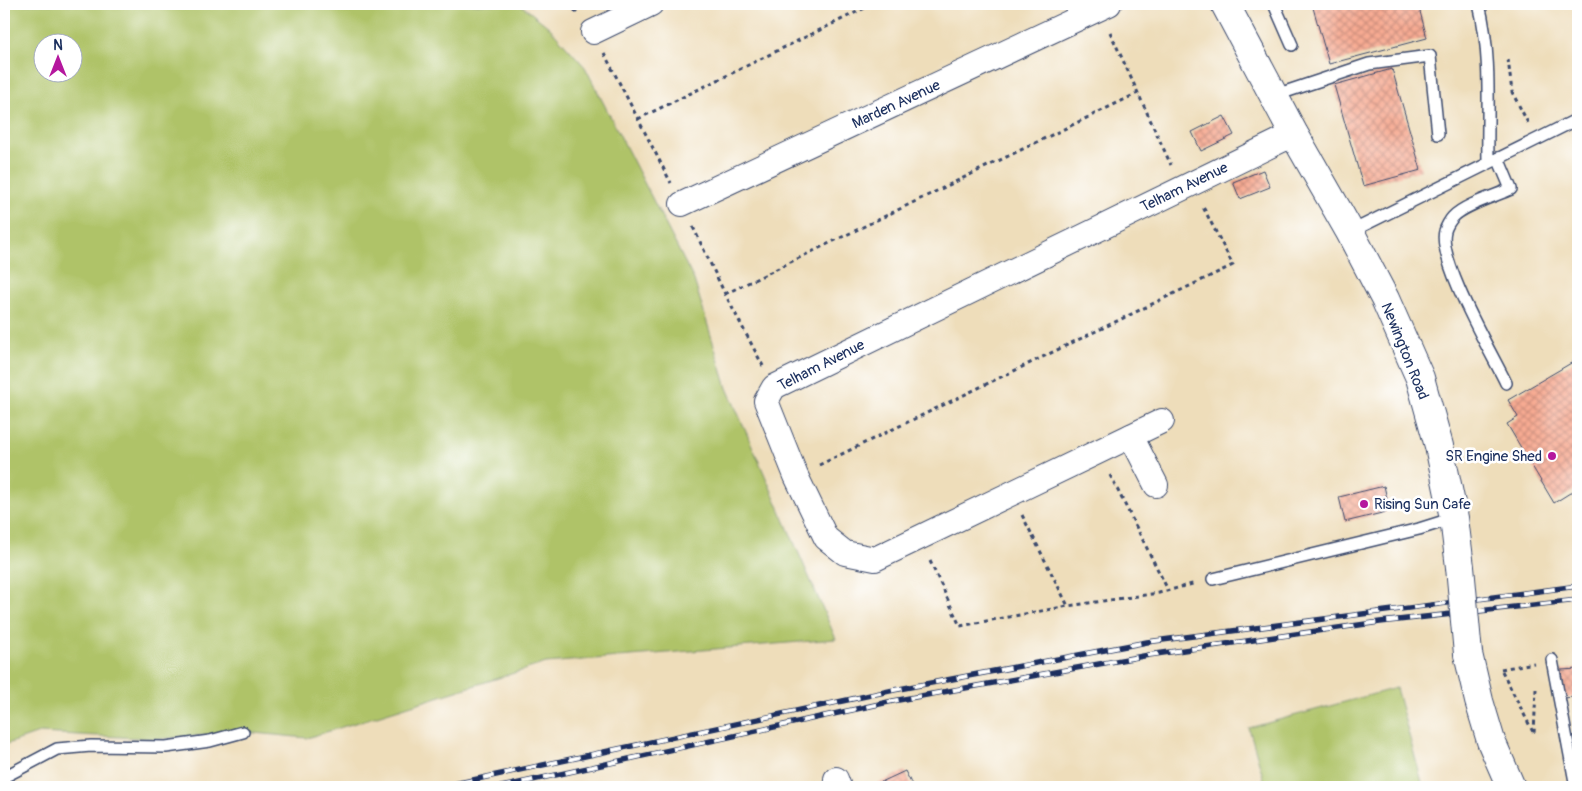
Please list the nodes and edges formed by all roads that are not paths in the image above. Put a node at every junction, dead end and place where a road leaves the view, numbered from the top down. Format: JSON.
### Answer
{"nodes":[{"id":1,"x":651,"y":4,"type":"edge"},
{"id":2,"x":1225,"y":4,"type":"edge"},
{"id":3,"x":1274,"y":4,"type":"edge"},
{"id":4,"x":1479,"y":4,"type":"edge"},
{"id":5,"x":1104,"y":6,"type":"edge"},
{"id":6,"x":593,"y":32,"type":"dead end"},
{"id":7,"x":1292,"y":45,"type":"dead end"},
{"id":8,"x":1274,"y":96,"type":"junction"},
{"id":9,"x":1578,"y":119,"type":"edge"},
{"id":10,"x":1294,"y":134,"type":"junction"},
{"id":11,"x":1438,"y":134,"type":"dead end"},
{"id":12,"x":1493,"y":161,"type":"junction"},
{"id":13,"x":682,"y":204,"type":"dead end"},
{"id":14,"x":1350,"y":232,"type":"junction"},
{"id":15,"x":1506,"y":383,"type":"dead end"},
{"id":16,"x":1162,"y":421,"type":"dead end"},
{"id":17,"x":1131,"y":436,"type":"junction"},
{"id":18,"x":1156,"y":485,"type":"dead end"},
{"id":19,"x":1454,"y":518,"type":"junction"},
{"id":20,"x":1213,"y":579,"type":"road end"},
{"id":21,"x":1552,"y":660,"type":"dead end"},
{"id":22,"x":243,"y":732,"type":"dead end"},
{"id":23,"x":4,"y":777,"type":"edge"},
{"id":24,"x":1511,"y":787,"type":"edge"},
{"id":25,"x":1576,"y":787,"type":"edge"}],
"edges":[{"from":1,"to":6,"type":"street"},
{"from":2,"to":8,"type":"main road","name":"Newington Road"},
{"from":3,"to":7,"type":"lane"},
{"from":4,"to":12,"type":"lane"},
{"from":5,"to":13,"type":"street","name":"Marden Avenue"},
{"from":8,"to":10,"type":"main road","name":"Newington Road"},
{"from":8,"to":11,"type":"lane"},
{"from":9,"to":12,"type":"lane"},
{"from":10,"to":14,"type":"main road","name":"Newington Road"},
{"from":10,"to":17,"type":"street","name":"Telham Avenue"},
{"from":12,"to":14,"type":"lane"},
{"from":12,"to":15,"type":"lane"},
{"from":14,"to":19,"type":"main road","name":"Newington Road"},
{"from":16,"to":17,"type":"street","name":"Telham Avenue"},
{"from":17,"to":18,"type":"street"},
{"from":19,"to":20,"type":"lane"},
{"from":19,"to":24,"type":"main road","name":"Newington Road","bridge":true},
{"from":21,"to":25,"type":"lane"},
{"from":22,"to":23,"type":"lane"}]}
